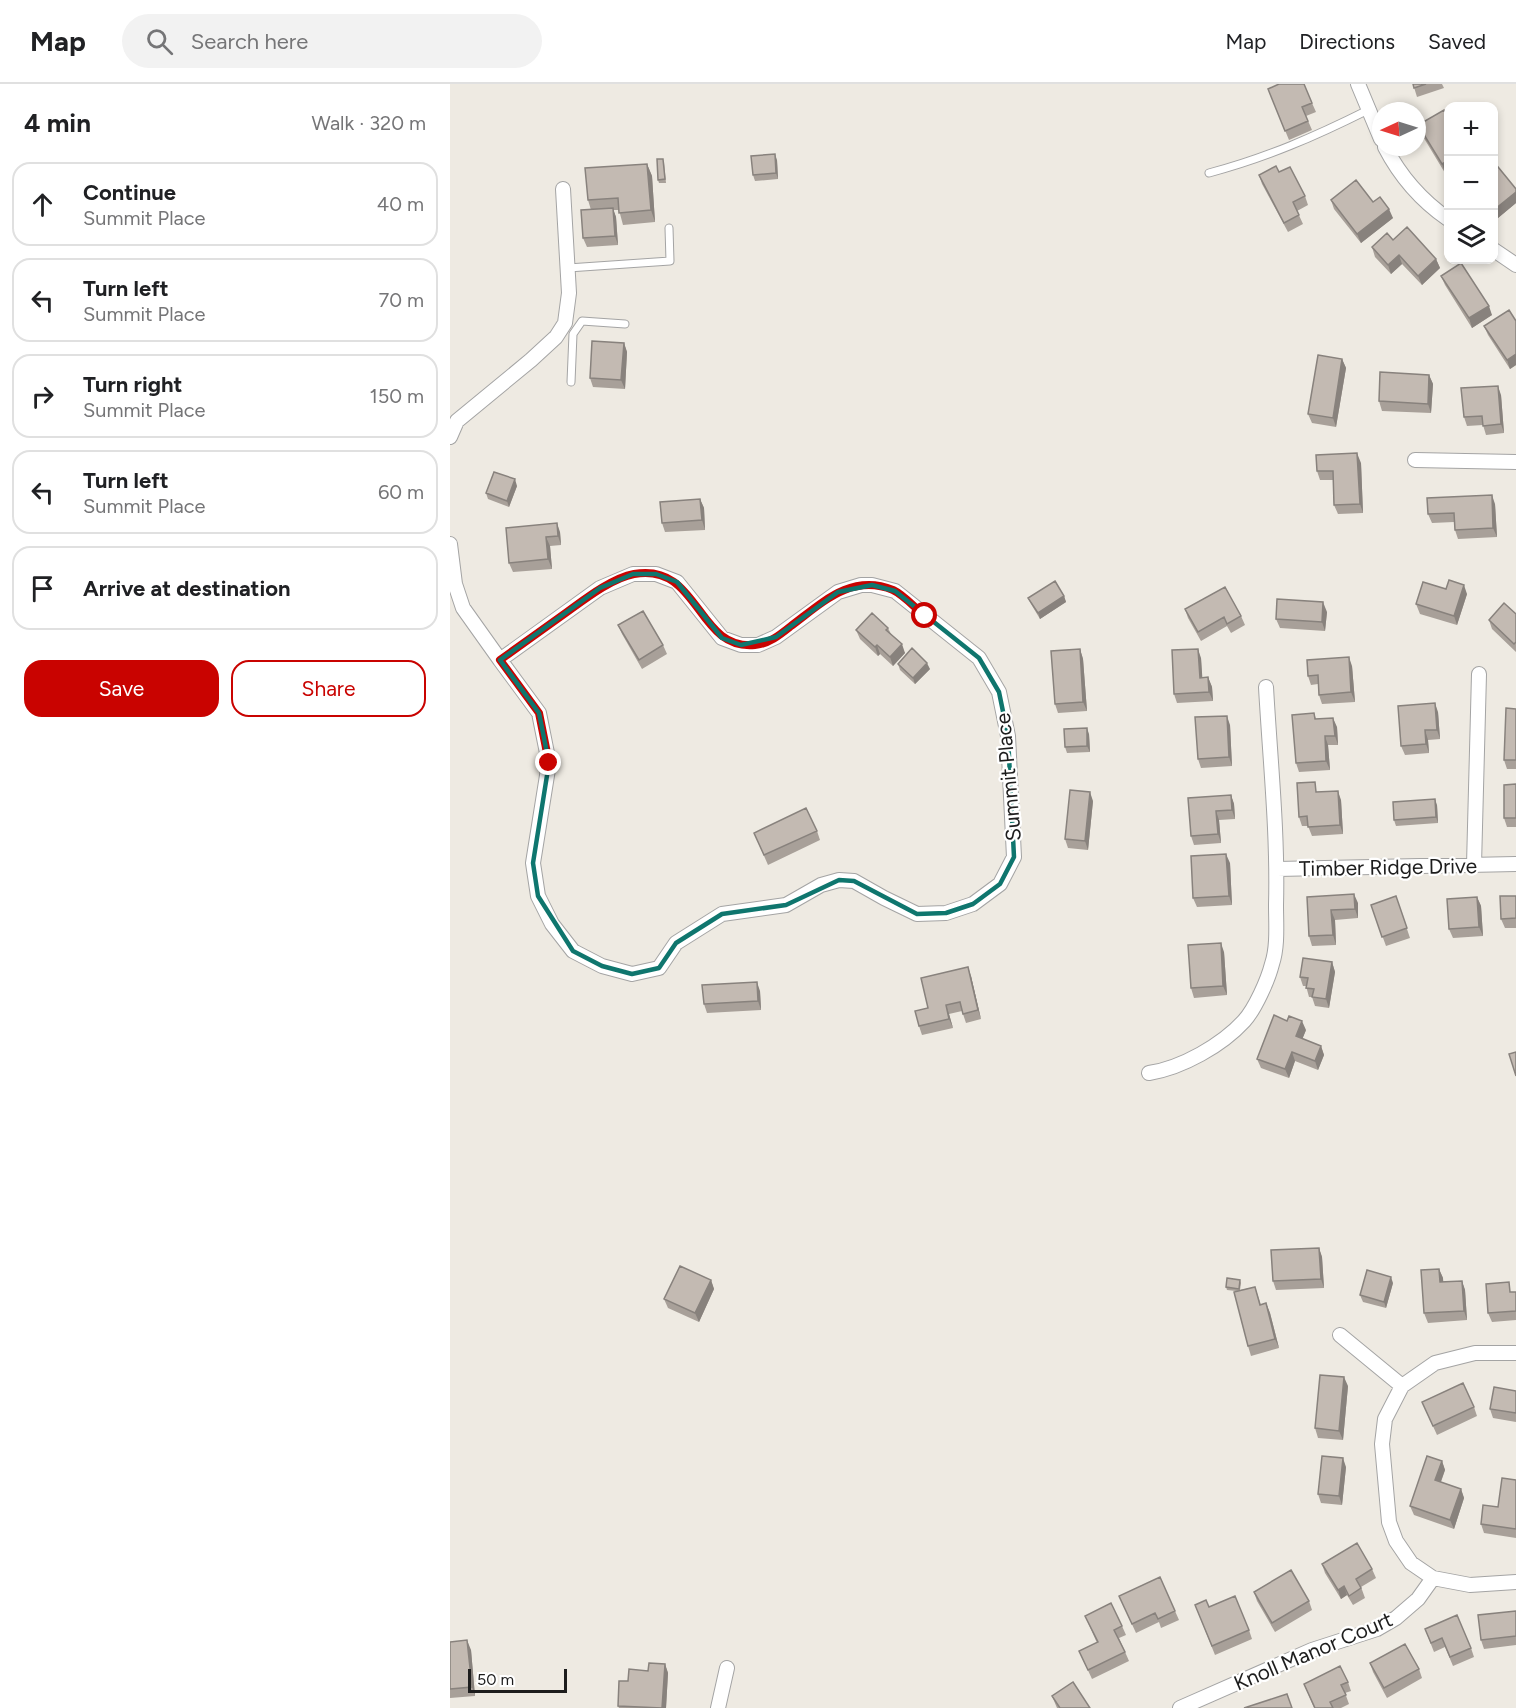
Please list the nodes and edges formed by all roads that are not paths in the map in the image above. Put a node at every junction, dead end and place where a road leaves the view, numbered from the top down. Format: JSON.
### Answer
{"nodes":[{"id":1,"x":1358,"y":84,"type":"edge"},
{"id":2,"x":1368,"y":110,"type":"junction"},
{"id":3,"x":1372,"y":119,"type":"edge"},
{"id":4,"x":1391,"y":156,"type":"edge"},
{"id":5,"x":1209,"y":173,"type":"dead end"},
{"id":6,"x":563,"y":189,"type":"dead end"},
{"id":7,"x":1444,"y":216,"type":"edge"},
{"id":8,"x":669,"y":228,"type":"dead end"},
{"id":9,"x":1498,"y":253,"type":"edge"},
{"id":10,"x":1516,"y":265,"type":"edge"},
{"id":11,"x":568,"y":268,"type":"junction"},
{"id":12,"x":625,"y":324,"type":"dead end"},
{"id":13,"x":571,"y":325,"type":"junction"},
{"id":14,"x":571,"y":382,"type":"dead end"},
{"id":15,"x":450,"y":437,"type":"edge"},
{"id":16,"x":1415,"y":460,"type":"dead end"},
{"id":17,"x":1516,"y":462,"type":"edge"},
{"id":18,"x":450,"y":544,"type":"edge"},
{"id":19,"x":500,"y":660,"type":"junction"},
{"id":20,"x":1479,"y":674,"type":"dead end"},
{"id":21,"x":1266,"y":687,"type":"dead end"},
{"id":22,"x":1516,"y":864,"type":"edge"},
{"id":23,"x":1474,"y":866,"type":"junction"},
{"id":24,"x":1277,"y":869,"type":"junction"},
{"id":25,"x":1149,"y":1073,"type":"dead end"},
{"id":26,"x":1341,"y":1335,"type":"dead end"},
{"id":27,"x":1516,"y":1353,"type":"edge"},
{"id":28,"x":1402,"y":1386,"type":"junction"},
{"id":29,"x":1433,"y":1578,"type":"junction"},
{"id":30,"x":1516,"y":1582,"type":"edge"},
{"id":31,"x":727,"y":1668,"type":"dead end"},
{"id":32,"x":718,"y":1708,"type":"edge"},
{"id":33,"x":1180,"y":1708,"type":"edge"}],
"edges":[{"from":1,"to":2,"type":"street"},
{"from":2,"to":3,"type":"street"},
{"from":2,"to":5,"type":"lane"},
{"from":4,"to":7,"type":"street"},
{"from":6,"to":11,"type":"street"},
{"from":8,"to":11,"type":"lane"},
{"from":9,"to":10,"type":"street"},
{"from":11,"to":13,"type":"street"},
{"from":12,"to":13,"type":"lane"},
{"from":13,"to":14,"type":"lane"},
{"from":13,"to":15,"type":"street"},
{"from":16,"to":17,"type":"street"},
{"from":18,"to":19,"type":"street","name":"Summit Place"},
{"from":19,"to":19,"type":"street","name":"Summit Place"},
{"from":20,"to":23,"type":"street"},
{"from":21,"to":24,"type":"street"},
{"from":22,"to":23,"type":"street","name":"Timber Ridge Drive"},
{"from":23,"to":24,"type":"street","name":"Timber Ridge Drive"},
{"from":24,"to":25,"type":"street","name":"Timber Ridge Drive"},
{"from":26,"to":28,"type":"street"},
{"from":27,"to":28,"type":"street"},
{"from":28,"to":29,"type":"street"},
{"from":29,"to":30,"type":"street"},
{"from":29,"to":33,"type":"street","name":"Knoll Manor Court"},
{"from":31,"to":32,"type":"street"}]}
